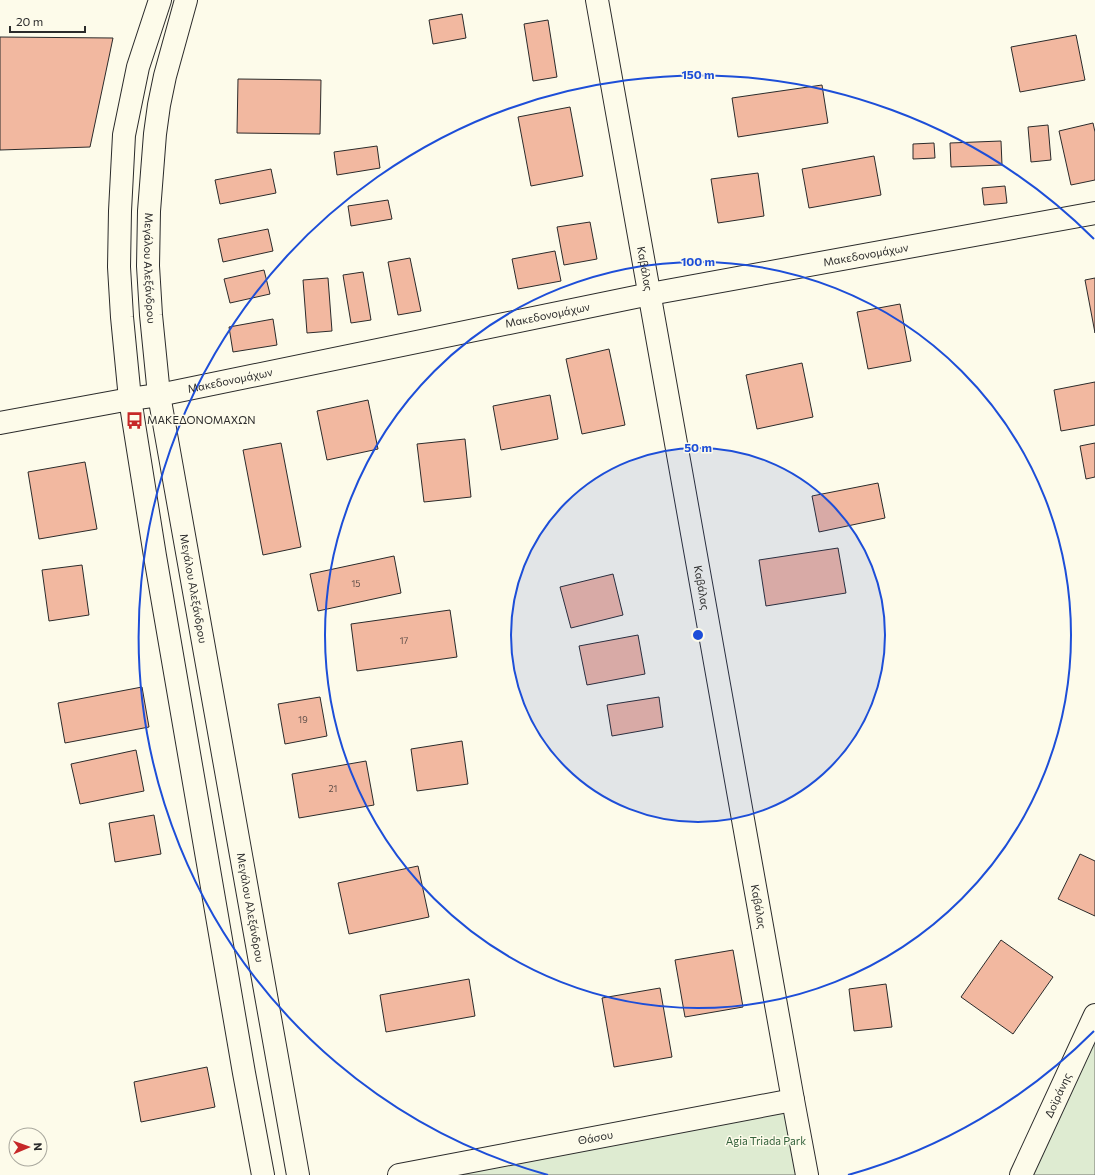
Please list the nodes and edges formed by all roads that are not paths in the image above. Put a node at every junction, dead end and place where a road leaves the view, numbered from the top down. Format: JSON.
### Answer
{"nodes":[{"id":1,"x":160,"y":0,"type":"edge"},
{"id":2,"x":186,"y":0,"type":"edge"},
{"id":3,"x":597,"y":0,"type":"edge"},
{"id":4,"x":1095,"y":213,"type":"edge"},
{"id":5,"x":650,"y":294,"type":"junction"},
{"id":6,"x":159,"y":395,"type":"junction"},
{"id":7,"x":130,"y":399,"type":"junction"},
{"id":8,"x":0,"y":423,"type":"edge"},
{"id":9,"x":1095,"y":1015,"type":"edge"},
{"id":10,"x":793,"y":1100,"type":"junction"},
{"id":11,"x":263,"y":1175,"type":"edge"},
{"id":12,"x":298,"y":1175,"type":"edge"},
{"id":13,"x":399,"y":1175,"type":"edge"},
{"id":14,"x":807,"y":1175,"type":"edge"},
{"id":15,"x":1021,"y":1175,"type":"edge"}],
"edges":[{"from":1,"to":7,"type":"street"},
{"from":2,"to":6,"type":"street","name":"Μεγάλου Αλεξάνδρου"},
{"from":3,"to":5,"type":"street","name":"Καβάλας"},
{"from":4,"to":5,"type":"street","name":"Μακεδονομάχων"},
{"from":5,"to":6,"type":"street","name":"Μακεδονομάχων"},
{"from":5,"to":10,"type":"street","name":"Καβάλας"},
{"from":6,"to":7,"type":"street","name":"Μακεδονομάχων"},
{"from":6,"to":12,"type":"street","name":"Μεγάλου Αλεξάνδρου"},
{"from":7,"to":8,"type":"street","name":"Μακεδονομάχων"},
{"from":7,"to":11,"type":"street"},
{"from":9,"to":15,"type":"street","name":"Δοϊράνης"},
{"from":10,"to":13,"type":"street","name":"Θάσου"},
{"from":10,"to":14,"type":"street","name":"Καβάλας"}]}
